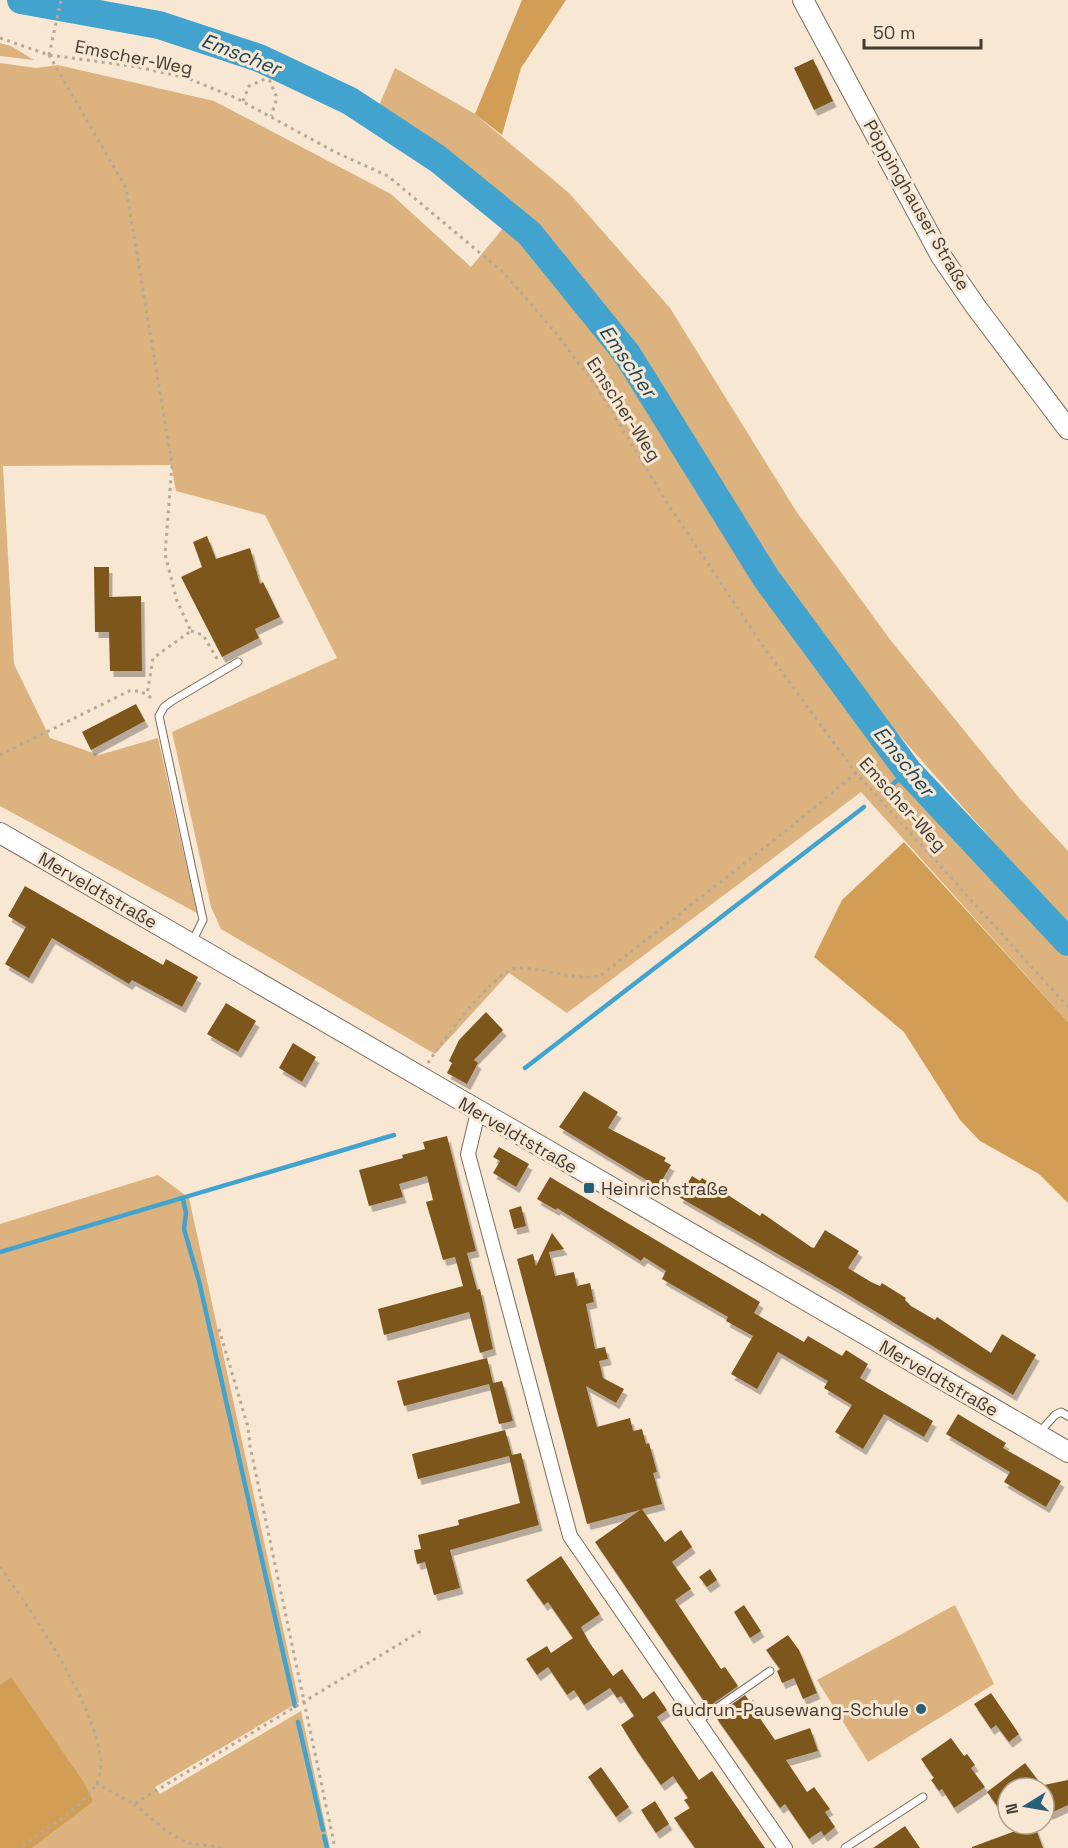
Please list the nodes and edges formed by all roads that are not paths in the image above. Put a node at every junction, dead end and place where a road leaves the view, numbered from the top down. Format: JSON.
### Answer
{"nodes":[{"id":1,"x":803,"y":0,"type":"edge"},
{"id":2,"x":1068,"y":429,"type":"edge"},
{"id":3,"x":238,"y":662,"type":"dead end"},
{"id":4,"x":0,"y":833,"type":"edge"},
{"id":5,"x":191,"y":945,"type":"junction"},
{"id":6,"x":478,"y":1112,"type":"junction"},
{"id":7,"x":1068,"y":1416,"type":"edge"},
{"id":8,"x":1038,"y":1435,"type":"junction"},
{"id":9,"x":1068,"y":1452,"type":"edge"},
{"id":10,"x":771,"y":1671,"type":"dead end"},
{"id":11,"x":698,"y":1721,"type":"junction"},
{"id":12,"x":923,"y":1797,"type":"dead end"},
{"id":13,"x":785,"y":1848,"type":"edge"},
{"id":14,"x":844,"y":1848,"type":"edge"}],
"edges":[{"from":1,"to":2,"type":"main road","name":"Pöppinghauser Straße"},
{"from":3,"to":5,"type":"lane"},
{"from":4,"to":5,"type":"main road","name":"Merveldtstraße"},
{"from":5,"to":6,"type":"main road","name":"Merveldtstraße"},
{"from":6,"to":8,"type":"main road","name":"Merveldtstraße"},
{"from":6,"to":11,"type":"street"},
{"from":7,"to":8,"type":"lane"},
{"from":8,"to":9,"type":"main road","name":"Merveldtstraße"},
{"from":10,"to":11,"type":"lane"},
{"from":11,"to":13,"type":"street"},
{"from":12,"to":14,"type":"lane"}]}
